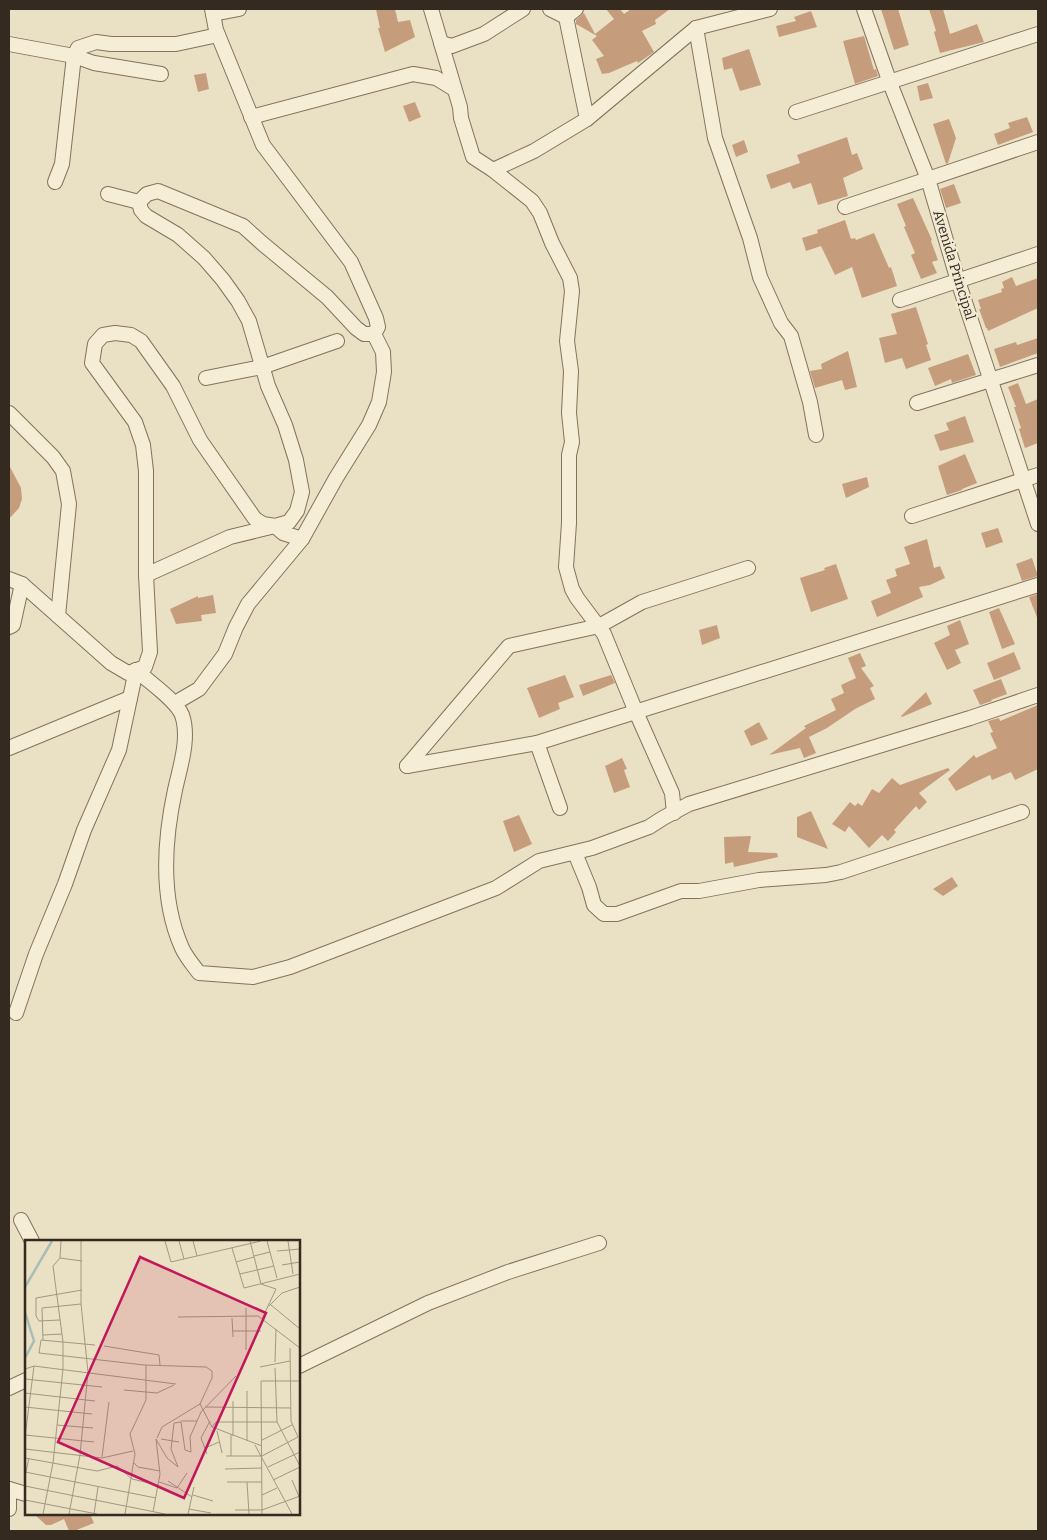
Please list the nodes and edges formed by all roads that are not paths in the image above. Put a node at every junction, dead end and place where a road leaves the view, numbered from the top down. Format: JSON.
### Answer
{"nodes":[{"id":1,"x":239,"y":9,"type":"edge"},
{"id":2,"x":431,"y":9,"type":"edge"},
{"id":3,"x":523,"y":9,"type":"edge"},
{"id":4,"x":550,"y":9,"type":"edge"},
{"id":5,"x":770,"y":9,"type":"edge"},
{"id":6,"x":864,"y":9,"type":"edge"},
{"id":7,"x":213,"y":11,"type":"edge"},
{"id":8,"x":571,"y":13,"type":"edge"},
{"id":9,"x":696,"y":28,"type":"junction"},
{"id":10,"x":1038,"y":34,"type":"edge"},
{"id":11,"x":218,"y":35,"type":"junction"},
{"id":12,"x":441,"y":43,"type":"junction"},
{"id":13,"x":9,"y":44,"type":"edge"},
{"id":14,"x":74,"y":56,"type":"junction"},
{"id":15,"x":161,"y":74,"type":"dead end"},
{"id":16,"x":890,"y":82,"type":"junction"},
{"id":17,"x":454,"y":89,"type":"junction"},
{"id":18,"x":796,"y":112,"type":"dead end"},
{"id":19,"x":251,"y":117,"type":"junction"},
{"id":20,"x":587,"y":118,"type":"junction"},
{"id":21,"x":1038,"y":142,"type":"edge"},
{"id":22,"x":493,"y":170,"type":"junction"},
{"id":23,"x":928,"y":179,"type":"junction"},
{"id":24,"x":55,"y":182,"type":"dead end"},
{"id":25,"x":108,"y":194,"type":"dead end"},
{"id":26,"x":139,"y":202,"type":"junction"},
{"id":27,"x":845,"y":207,"type":"dead end"},
{"id":28,"x":1038,"y":254,"type":"edge"},
{"id":29,"x":958,"y":281,"type":"junction"},
{"id":30,"x":900,"y":300,"type":"dead end"},
{"id":31,"x":374,"y":334,"type":"junction"},
{"id":32,"x":337,"y":342,"type":"dead end"},
{"id":33,"x":1038,"y":365,"type":"edge"},
{"id":34,"x":262,"y":367,"type":"junction"},
{"id":35,"x":206,"y":378,"type":"dead end"},
{"id":36,"x":991,"y":380,"type":"junction"},
{"id":37,"x":917,"y":404,"type":"dead end"},
{"id":38,"x":9,"y":414,"type":"edge"},
{"id":39,"x":816,"y":435,"type":"dead end"},
{"id":40,"x":1038,"y":475,"type":"edge"},
{"id":41,"x":1024,"y":480,"type":"junction"},
{"id":42,"x":912,"y":516,"type":"dead end"},
{"id":43,"x":1038,"y":524,"type":"edge"},
{"id":44,"x":275,"y":526,"type":"junction"},
{"id":45,"x":302,"y":539,"type":"junction"},
{"id":46,"x":748,"y":568,"type":"dead end"},
{"id":47,"x":146,"y":575,"type":"junction"},
{"id":48,"x":9,"y":579,"type":"edge"},
{"id":49,"x":22,"y":584,"type":"junction"},
{"id":50,"x":1038,"y":585,"type":"edge"},
{"id":51,"x":58,"y":616,"type":"junction"},
{"id":52,"x":599,"y":626,"type":"junction"},
{"id":53,"x":9,"y":627,"type":"edge"},
{"id":54,"x":136,"y":670,"type":"junction"},
{"id":55,"x":1038,"y":695,"type":"edge"},
{"id":56,"x":130,"y":698,"type":"junction"},
{"id":57,"x":175,"y":703,"type":"junction"},
{"id":58,"x":636,"y":712,"type":"junction"},
{"id":59,"x":537,"y":743,"type":"junction"},
{"id":60,"x":9,"y":748,"type":"edge"},
{"id":61,"x":560,"y":808,"type":"dead end"},
{"id":62,"x":674,"y":812,"type":"junction"},
{"id":63,"x":1022,"y":812,"type":"dead end"},
{"id":64,"x":575,"y":853,"type":"junction"},
{"id":65,"x":16,"y":1013,"type":"dead end"},
{"id":66,"x":21,"y":1220,"type":"dead end"},
{"id":67,"x":31,"y":1240,"type":"edge"},
{"id":68,"x":599,"y":1243,"type":"dead end"},
{"id":69,"x":300,"y":1366,"type":"edge"},
{"id":70,"x":25,"y":1380,"type":"edge"},
{"id":71,"x":9,"y":1388,"type":"edge"},
{"id":72,"x":9,"y":1489,"type":"edge"},
{"id":73,"x":25,"y":1494,"type":"edge"},
{"id":74,"x":9,"y":1508,"type":"edge"}],
"edges":[{"from":1,"to":7,"type":"street"},
{"from":2,"to":12,"type":"street"},
{"from":3,"to":12,"type":"street"},
{"from":4,"to":8,"type":"street"},
{"from":5,"to":9,"type":"street"},
{"from":6,"to":16,"type":"street","name":"Avenida Principal"},
{"from":7,"to":11,"type":"street"},
{"from":8,"to":20,"type":"street"},
{"from":9,"to":20,"type":"street"},
{"from":9,"to":39,"type":"street"},
{"from":10,"to":16,"type":"street"},
{"from":11,"to":14,"type":"street"},
{"from":11,"to":19,"type":"street"},
{"from":12,"to":17,"type":"street"},
{"from":13,"to":14,"type":"street"},
{"from":14,"to":15,"type":"street"},
{"from":14,"to":24,"type":"street"},
{"from":16,"to":18,"type":"street"},
{"from":16,"to":23,"type":"street","name":"Avenida Principal"},
{"from":17,"to":19,"type":"street"},
{"from":17,"to":22,"type":"street"},
{"from":19,"to":31,"type":"street"},
{"from":20,"to":22,"type":"street"},
{"from":21,"to":23,"type":"street"},
{"from":22,"to":52,"type":"street"},
{"from":23,"to":27,"type":"street"},
{"from":23,"to":29,"type":"street","name":"Avenida Principal"},
{"from":25,"to":26,"type":"street"},
{"from":26,"to":31,"type":"street"},
{"from":26,"to":34,"type":"street"},
{"from":28,"to":29,"type":"street"},
{"from":29,"to":30,"type":"street"},
{"from":29,"to":36,"type":"street","name":"Avenida Principal"},
{"from":31,"to":45,"type":"street"},
{"from":32,"to":34,"type":"street"},
{"from":33,"to":36,"type":"street"},
{"from":34,"to":35,"type":"street"},
{"from":34,"to":44,"type":"street"},
{"from":36,"to":37,"type":"street"},
{"from":36,"to":41,"type":"street","name":"Avenida Principal"},
{"from":38,"to":51,"type":"street"},
{"from":40,"to":41,"type":"street"},
{"from":41,"to":42,"type":"street"},
{"from":41,"to":43,"type":"street","name":"Avenida Principal"},
{"from":44,"to":45,"type":"street"},
{"from":44,"to":47,"type":"street"},
{"from":44,"to":47,"type":"street"},
{"from":45,"to":57,"type":"street"},
{"from":46,"to":52,"type":"street"},
{"from":47,"to":54,"type":"street"},
{"from":48,"to":49,"type":"street"},
{"from":49,"to":51,"type":"street"},
{"from":49,"to":53,"type":"street"},
{"from":50,"to":58,"type":"street"},
{"from":51,"to":54,"type":"street"},
{"from":52,"to":58,"type":"street"},
{"from":52,"to":59,"type":"street"},
{"from":54,"to":56,"type":"street"},
{"from":54,"to":57,"type":"street"},
{"from":55,"to":62,"type":"street"},
{"from":56,"to":60,"type":"street"},
{"from":56,"to":65,"type":"street"},
{"from":57,"to":64,"type":"street"},
{"from":58,"to":59,"type":"street"},
{"from":58,"to":62,"type":"street"},
{"from":59,"to":61,"type":"street"},
{"from":62,"to":64,"type":"street"},
{"from":63,"to":64,"type":"street"},
{"from":66,"to":67,"type":"street"},
{"from":68,"to":69,"type":"street"},
{"from":70,"to":71,"type":"street"},
{"from":72,"to":73,"type":"street"},
{"from":72,"to":74,"type":"street"}]}
